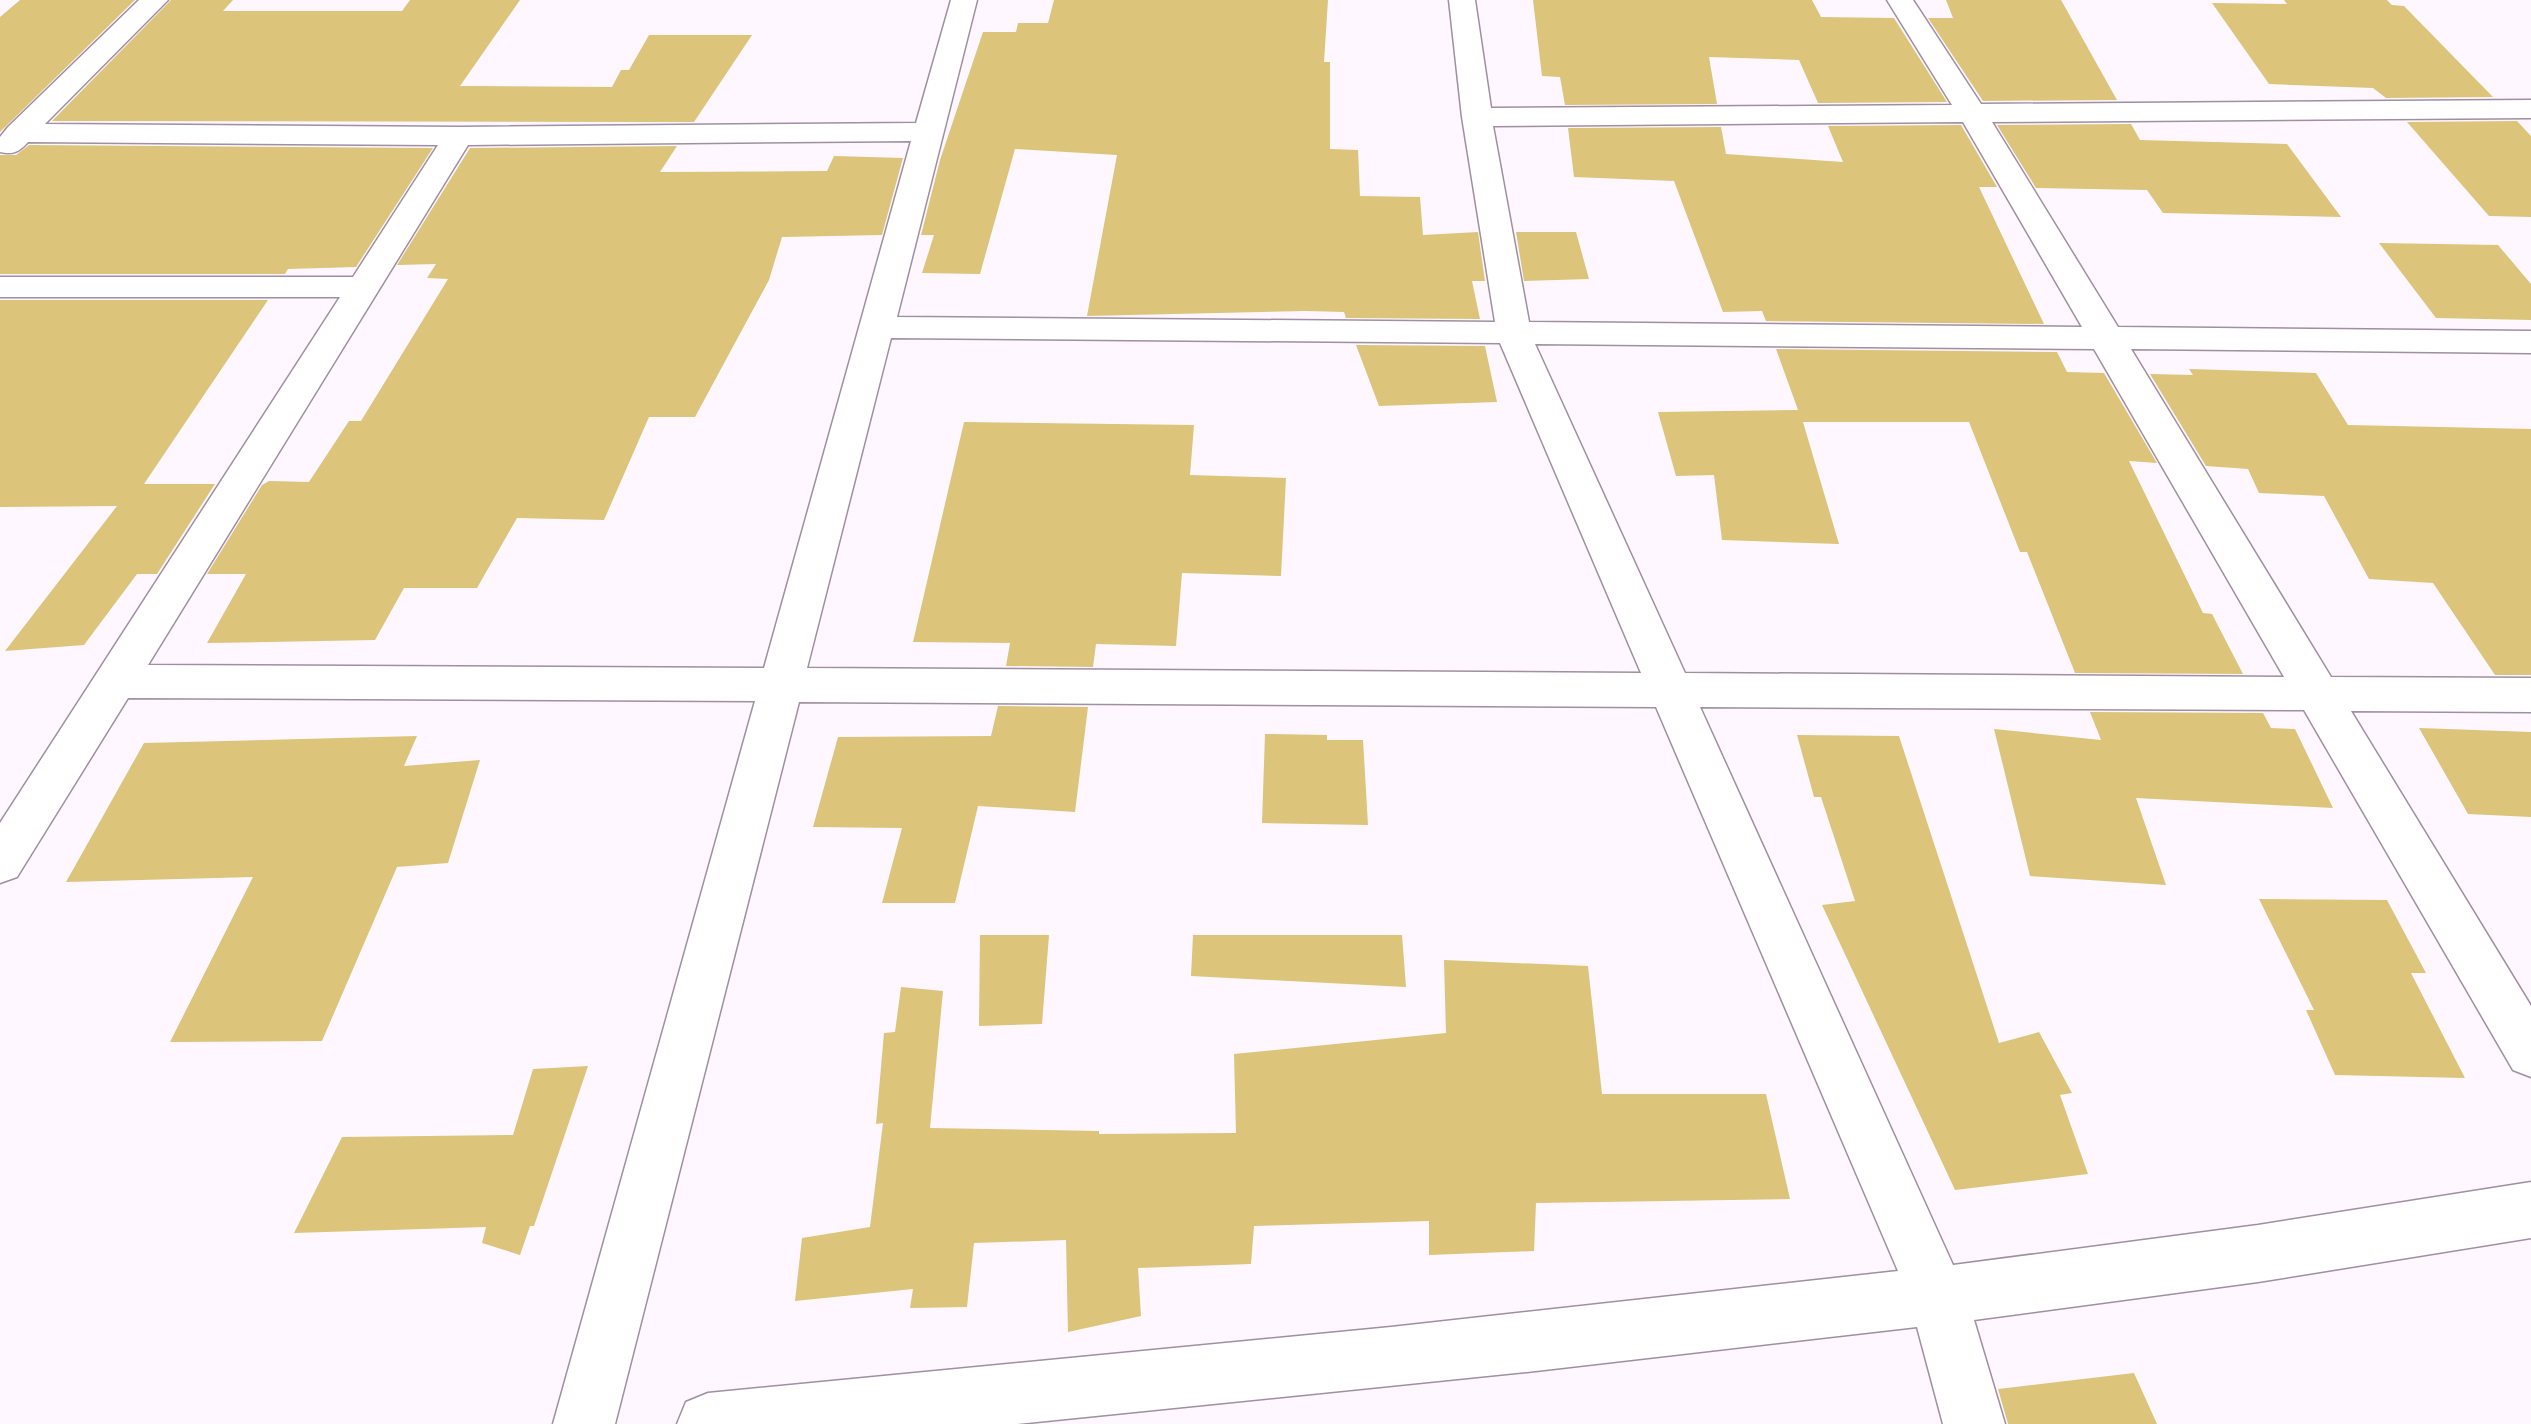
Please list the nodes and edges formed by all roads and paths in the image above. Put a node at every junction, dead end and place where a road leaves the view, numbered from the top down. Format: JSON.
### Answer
{"nodes":[{"id":1,"x":155,"y":0,"type":"edge"},
{"id":2,"x":964,"y":0,"type":"edge"},
{"id":3,"x":1462,"y":0,"type":"edge"},
{"id":4,"x":1900,"y":0,"type":"edge"},
{"id":5,"x":2531,"y":109,"type":"edge"},
{"id":6,"x":1972,"y":113,"type":"junction"},
{"id":7,"x":1477,"y":117,"type":"junction"},
{"id":8,"x":928,"y":132,"type":"junction"},
{"id":9,"x":459,"y":136,"type":"junction"},
{"id":10,"x":10,"y":144,"type":"edge"},
{"id":11,"x":0,"y":287,"type":"edge"},
{"id":12,"x":364,"y":287,"type":"junction"},
{"id":13,"x":875,"y":327,"type":"junction"},
{"id":14,"x":1514,"y":335,"type":"junction"},
{"id":15,"x":2107,"y":339,"type":"junction"},
{"id":16,"x":2531,"y":342,"type":"edge"},
{"id":17,"x":116,"y":681,"type":"junction"},
{"id":18,"x":779,"y":687,"type":"junction"},
{"id":19,"x":1672,"y":692,"type":"junction"},
{"id":20,"x":2318,"y":695,"type":"junction"},
{"id":21,"x":2531,"y":695,"type":"edge"},
{"id":22,"x":0,"y":863,"type":"edge"},
{"id":23,"x":2531,"y":1053,"type":"edge"},
{"id":24,"x":2531,"y":1210,"type":"edge"},
{"id":25,"x":1938,"y":1297,"type":"junction"},
{"id":26,"x":584,"y":1424,"type":"edge"},
{"id":27,"x":708,"y":1424,"type":"edge"},
{"id":28,"x":1974,"y":1424,"type":"edge"}],
"edges":[{"from":1,"to":10,"type":"street"},
{"from":2,"to":8,"type":"street"},
{"from":3,"to":7,"type":"street"},
{"from":4,"to":6,"type":"street"},
{"from":5,"to":6,"type":"street"},
{"from":6,"to":7,"type":"street"},
{"from":6,"to":15,"type":"street"},
{"from":7,"to":14,"type":"street"},
{"from":8,"to":9,"type":"street"},
{"from":8,"to":13,"type":"street"},
{"from":9,"to":10,"type":"street"},
{"from":9,"to":12,"type":"street"},
{"from":11,"to":12,"type":"street"},
{"from":12,"to":17,"type":"street"},
{"from":13,"to":14,"type":"street"},
{"from":13,"to":18,"type":"street"},
{"from":14,"to":15,"type":"street"},
{"from":14,"to":19,"type":"street"},
{"from":15,"to":16,"type":"street"},
{"from":15,"to":20,"type":"street"},
{"from":17,"to":18,"type":"street"},
{"from":17,"to":22,"type":"street"},
{"from":18,"to":19,"type":"street"},
{"from":18,"to":26,"type":"street"},
{"from":19,"to":20,"type":"street"},
{"from":19,"to":25,"type":"street"},
{"from":20,"to":21,"type":"street"},
{"from":20,"to":23,"type":"street"},
{"from":24,"to":25,"type":"street"},
{"from":25,"to":27,"type":"street"},
{"from":25,"to":28,"type":"street"}]}
